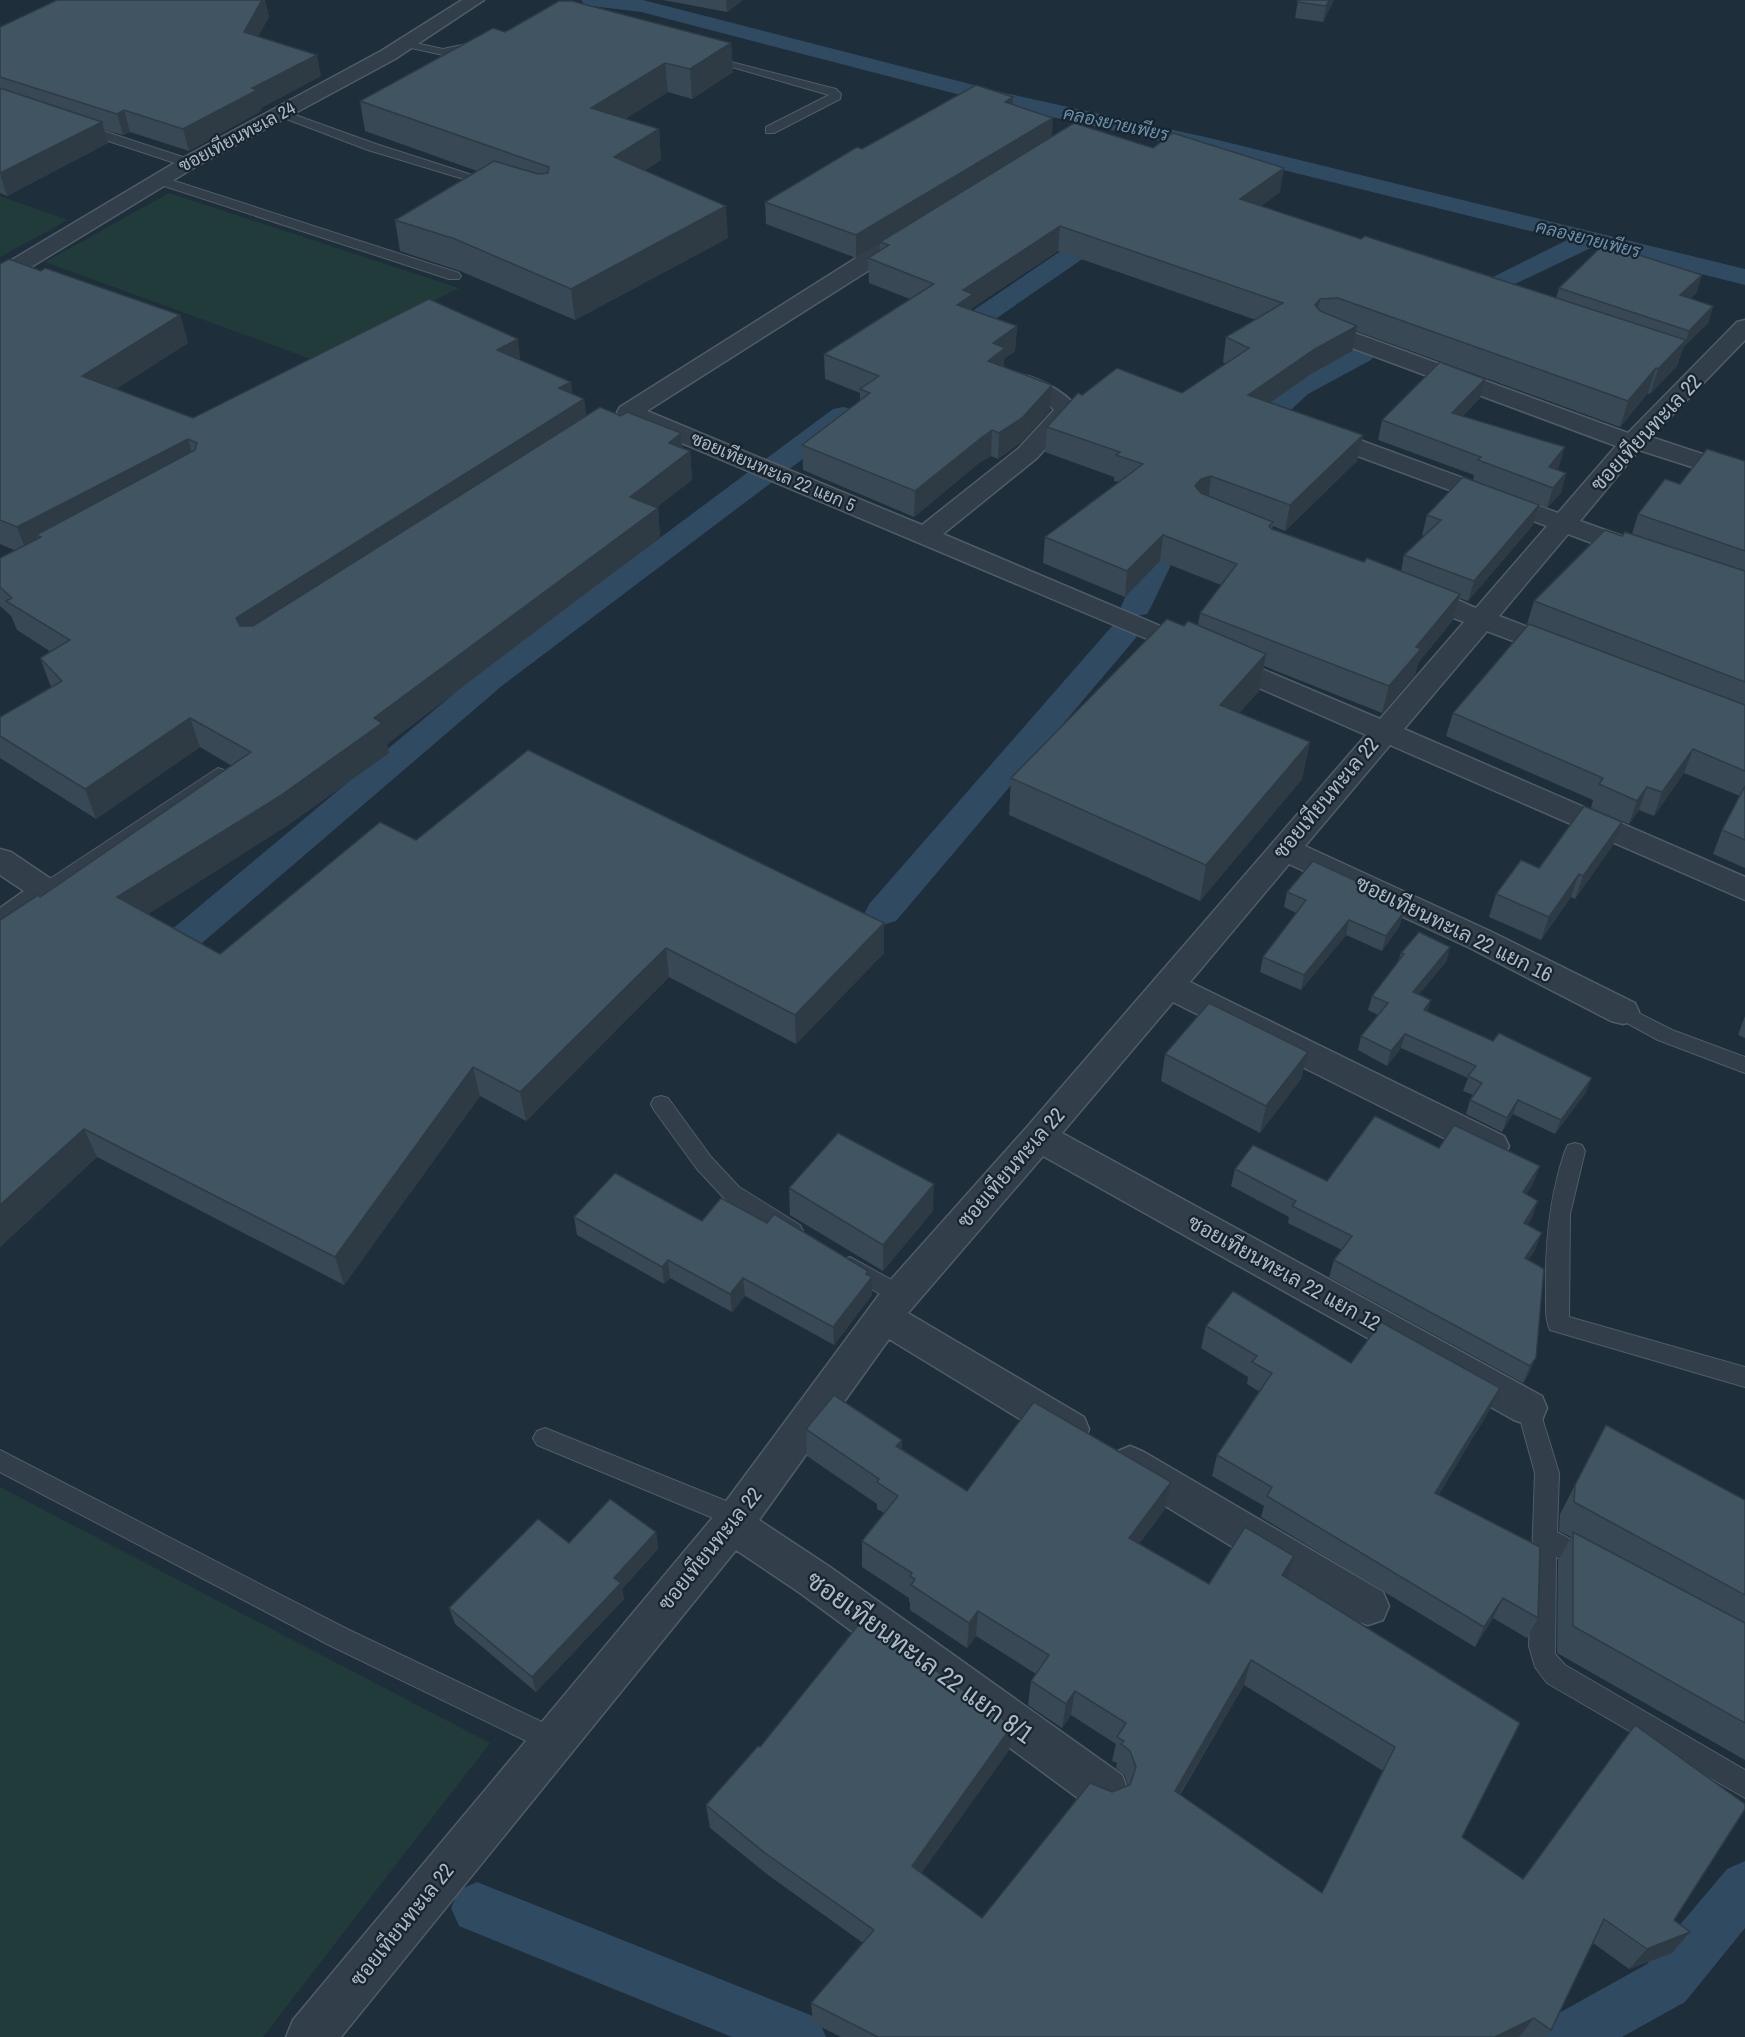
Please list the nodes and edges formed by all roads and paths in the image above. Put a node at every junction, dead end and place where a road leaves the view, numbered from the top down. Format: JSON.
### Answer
{"nodes":[{"id":1,"x":475,"y":0,"type":"edge"},
{"id":2,"x":484,"y":42,"type":"edge"},
{"id":3,"x":406,"y":44,"type":"junction"},
{"id":4,"x":701,"y":56,"type":"edge"},
{"id":5,"x":280,"y":113,"type":"junction"},
{"id":6,"x":66,"y":123,"type":"edge"},
{"id":7,"x":770,"y":130,"type":"dead end"},
{"id":8,"x":188,"y":163,"type":"junction"},
{"id":9,"x":159,"y":180,"type":"junction"},
{"id":10,"x":502,"y":186,"type":"edge"},
{"id":11,"x":925,"y":225,"type":"edge"},
{"id":12,"x":12,"y":275,"type":"edge"},
{"id":13,"x":454,"y":276,"type":"dead end"},
{"id":14,"x":1745,"y":327,"type":"edge"},
{"id":15,"x":1325,"y":330,"type":"edge"},
{"id":16,"x":1012,"y":380,"type":"edge"},
{"id":17,"x":1295,"y":424,"type":"edge"},
{"id":18,"x":1633,"y":441,"type":"junction"},
{"id":19,"x":1745,"y":476,"type":"edge"},
{"id":20,"x":1563,"y":525,"type":"junction"},
{"id":21,"x":925,"y":535,"type":"junction"},
{"id":22,"x":1659,"y":558,"type":"edge"},
{"id":23,"x":1393,"y":585,"type":"edge"},
{"id":24,"x":1482,"y":619,"type":"junction"},
{"id":25,"x":1592,"y":661,"type":"edge"},
{"id":26,"x":1382,"y":732,"type":"junction"},
{"id":27,"x":218,"y":774,"type":"edge"},
{"id":28,"x":1283,"y":849,"type":"junction"},
{"id":29,"x":0,"y":860,"type":"edge"},
{"id":30,"x":1745,"y":889,"type":"edge"},
{"id":31,"x":46,"y":891,"type":"junction"},
{"id":32,"x":0,"y":924,"type":"edge"},
{"id":33,"x":1168,"y":985,"type":"junction"},
{"id":34,"x":1623,"y":1012,"type":"joint"},
{"id":35,"x":1745,"y":1065,"type":"edge"},
{"id":36,"x":661,"y":1104,"type":"dead end"},
{"id":37,"x":1039,"y":1137,"type":"junction"},
{"id":38,"x":1575,"y":1151,"type":"dead end"},
{"id":39,"x":1515,"y":1157,"type":"edge"},
{"id":40,"x":810,"y":1242,"type":"edge"},
{"id":41,"x":830,"y":1254,"type":"edge"},
{"id":42,"x":892,"y":1306,"type":"junction"},
{"id":43,"x":1745,"y":1377,"type":"edge"},
{"id":44,"x":1528,"y":1408,"type":"joint"},
{"id":45,"x":545,"y":1437,"type":"dead end"},
{"id":46,"x":0,"y":1460,"type":"edge"},
{"id":47,"x":735,"y":1521,"type":"junction"},
{"id":48,"x":1543,"y":1537,"type":"junction"},
{"id":49,"x":1604,"y":1570,"type":"edge"},
{"id":50,"x":1368,"y":1606,"type":"dead end"},
{"id":51,"x":554,"y":1741,"type":"junction"},
{"id":52,"x":1745,"y":1785,"type":"edge"},
{"id":53,"x":1106,"y":1791,"type":"edge"},
{"id":54,"x":310,"y":2037,"type":"edge"}],
"edges":[{"from":1,"to":3,"type":"street","name":"ซอยเทียนทะเล 24"},
{"from":2,"to":3,"type":"lane"},
{"from":3,"to":5,"type":"street","name":"ซอยเทียนทะเล 24"},
{"from":4,"to":7,"type":"lane"},
{"from":5,"to":8,"type":"street","name":"ซอยเทียนทะเล 24"},
{"from":5,"to":10,"type":"lane"},
{"from":6,"to":8,"type":"lane"},
{"from":8,"to":9,"type":"street","name":"ซอยเทียนทะเล 24"},
{"from":9,"to":12,"type":"street","name":"ซอยเทียนทะเล 24"},
{"from":9,"to":13,"type":"lane"},
{"from":11,"to":21,"type":"street","name":"ซอยเทียนทะเล 22 แยก 5"},
{"from":14,"to":18,"type":"street","name":"ซอยเทียนทะเล 22"},
{"from":15,"to":18,"type":"street"},
{"from":16,"to":21,"type":"street"},
{"from":17,"to":20,"type":"street"},
{"from":18,"to":19,"type":"street"},
{"from":18,"to":20,"type":"street","name":"ซอยเทียนทะเล 22"},
{"from":20,"to":22,"type":"street"},
{"from":20,"to":24,"type":"street","name":"ซอยเทียนทะเล 22"},
{"from":21,"to":26,"type":"street","name":"ซอยเทียนทะเล 22 แยก 5"},
{"from":23,"to":24,"type":"street"},
{"from":24,"to":25,"type":"street"},
{"from":24,"to":26,"type":"street","name":"ซอยเทียนทะเล 22"},
{"from":26,"to":28,"type":"street","name":"ซอยเทียนทะเล 22"},
{"from":26,"to":30,"type":"street","name":"ซอยเทียนทะเล 22 แยก 5"},
{"from":27,"to":31,"type":"lane"},
{"from":28,"to":33,"type":"street","name":"ซอยเทียนทะเล 22"},
{"from":28,"to":34,"type":"street","name":"ซอยเทียนทะเล 22 แยก 16"},
{"from":29,"to":31,"type":"street"},
{"from":31,"to":32,"type":"street"},
{"from":33,"to":37,"type":"street","name":"ซอยเทียนทะเล 22"},
{"from":33,"to":39,"type":"street"},
{"from":34,"to":35,"type":"lane"},
{"from":36,"to":40,"type":"lane"},
{"from":37,"to":42,"type":"street","name":"ซอยเทียนทะเล 22"},
{"from":37,"to":44,"type":"street","name":"ซอยเทียนทะเล 22 แยก 12"},
{"from":38,"to":43,"type":"lane"},
{"from":41,"to":42,"type":"lane"},
{"from":42,"to":47,"type":"street","name":"ซอยเทียนทะเล 22"},
{"from":42,"to":50,"type":"street"},
{"from":44,"to":48,"type":"lane"},
{"from":45,"to":47,"type":"lane"},
{"from":46,"to":51,"type":"lane"},
{"from":47,"to":51,"type":"street","name":"ซอยเทียนทะเล 22"},
{"from":47,"to":53,"type":"street","name":"ซอยเทียนทะเล 22 แยก 8/1"},
{"from":48,"to":49,"type":"lane"},
{"from":48,"to":52,"type":"lane"},
{"from":51,"to":54,"type":"street","name":"ซอยเทียนทะเล 22"}]}
